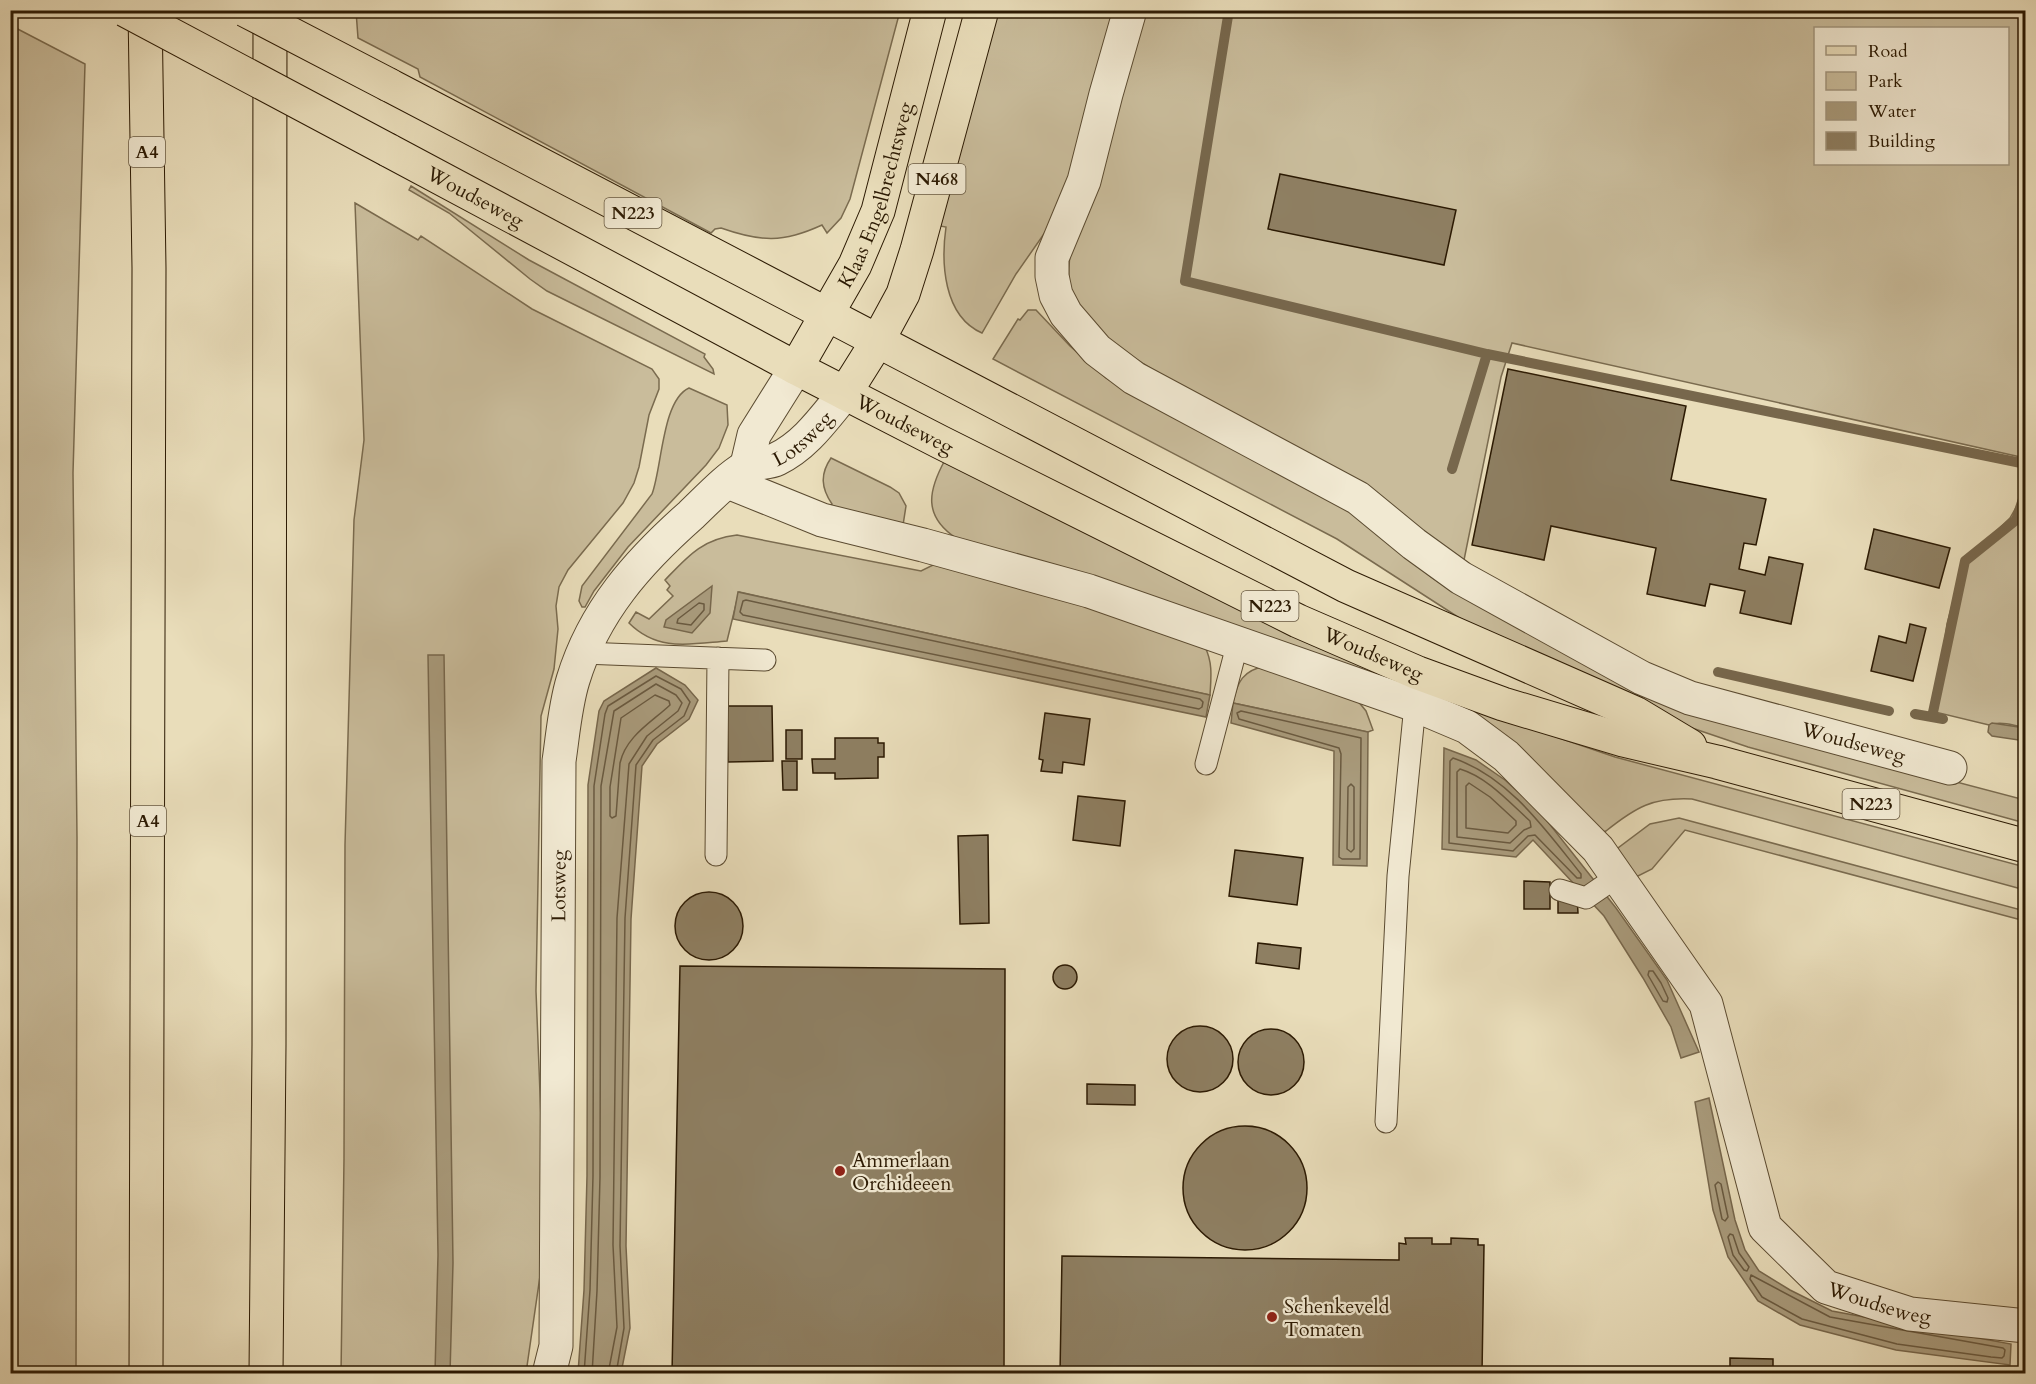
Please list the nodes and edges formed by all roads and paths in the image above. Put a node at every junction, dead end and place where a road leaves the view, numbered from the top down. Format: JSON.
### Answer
{"nodes":[{"id":1,"x":245,"y":10,"type":"edge"},
{"id":2,"x":270,"y":10,"type":"edge"},
{"id":3,"x":930,"y":10,"type":"edge"},
{"id":4,"x":982,"y":10,"type":"edge"},
{"id":5,"x":1130,"y":10,"type":"edge"},
{"id":6,"x":139,"y":17,"type":"edge"},
{"id":7,"x":828,"y":315,"type":"junction"},
{"id":8,"x":877,"y":342,"type":"junction"},
{"id":9,"x":796,"y":368,"type":"junction"},
{"id":10,"x":845,"y":393,"type":"junction"},
{"id":11,"x":738,"y":474,"type":"junction"},
{"id":12,"x":1238,"y":642,"type":"junction"},
{"id":13,"x":583,"y":653,"type":"junction"},
{"id":14,"x":718,"y":658,"type":"junction"},
{"id":15,"x":765,"y":660,"type":"dead end"},
{"id":16,"x":1415,"y":705,"type":"junction"},
{"id":17,"x":1717,"y":762,"type":"junction"},
{"id":18,"x":1206,"y":764,"type":"dead end"},
{"id":19,"x":1950,"y":768,"type":"dead end"},
{"id":20,"x":2025,"y":846,"type":"edge"},
{"id":21,"x":716,"y":855,"type":"dead end"},
{"id":22,"x":1601,"y":887,"type":"junction"},
{"id":23,"x":1560,"y":890,"type":"dead end"},
{"id":24,"x":1386,"y":1122,"type":"dead end"},
{"id":25,"x":2025,"y":1326,"type":"edge"},
{"id":26,"x":146,"y":1374,"type":"edge"},
{"id":27,"x":266,"y":1374,"type":"edge"},
{"id":28,"x":549,"y":1374,"type":"edge"}],
"edges":[{"from":1,"to":7,"type":"main road","name":"Woudseweg","number":"N223","bridge":true},
{"from":2,"to":27,"type":"main road"},
{"from":3,"to":7,"type":"main road","name":"Klaas Engelbrechtsweg","number":"N468"},
{"from":4,"to":8,"type":"main road","number":"N468"},
{"from":5,"to":19,"type":"street","name":"Woudseweg"},
{"from":6,"to":9,"type":"main road","name":"Woudseweg","number":"N223","bridge":true},
{"from":6,"to":26,"type":"main road","number":"A4"},
{"from":7,"to":8,"type":"main road","name":"Woudseweg","number":"N223"},
{"from":7,"to":9,"type":"main road","name":"Klaas Engelbrechtsweg","number":"N468"},
{"from":8,"to":10,"type":"main road","number":"N468"},
{"from":8,"to":17,"type":"main road","name":"Woudseweg","number":"N223"},
{"from":9,"to":10,"type":"main road","name":"Woudseweg","number":"N223"},
{"from":9,"to":11,"type":"street","name":"Lotsweg"},
{"from":10,"to":11,"type":"street","name":"Lotsweg"},
{"from":10,"to":17,"type":"main road","name":"Woudseweg","number":"N223"},
{"from":11,"to":12,"type":"street","name":"Woudseweg"},
{"from":11,"to":13,"type":"street","name":"Lotsweg"},
{"from":12,"to":16,"type":"street","name":"Woudseweg"},
{"from":12,"to":18,"type":"lane"},
{"from":13,"to":14,"type":"lane"},
{"from":13,"to":28,"type":"street","name":"Lotsweg"},
{"from":14,"to":15,"type":"lane"},
{"from":14,"to":21,"type":"lane"},
{"from":16,"to":22,"type":"street","name":"Woudseweg"},
{"from":16,"to":24,"type":"lane","name":"Woudseweg"},
{"from":17,"to":20,"type":"main road","name":"Woudseweg","number":"N223"},
{"from":22,"to":23,"type":"lane"},
{"from":22,"to":25,"type":"street","name":"Woudseweg"}]}
